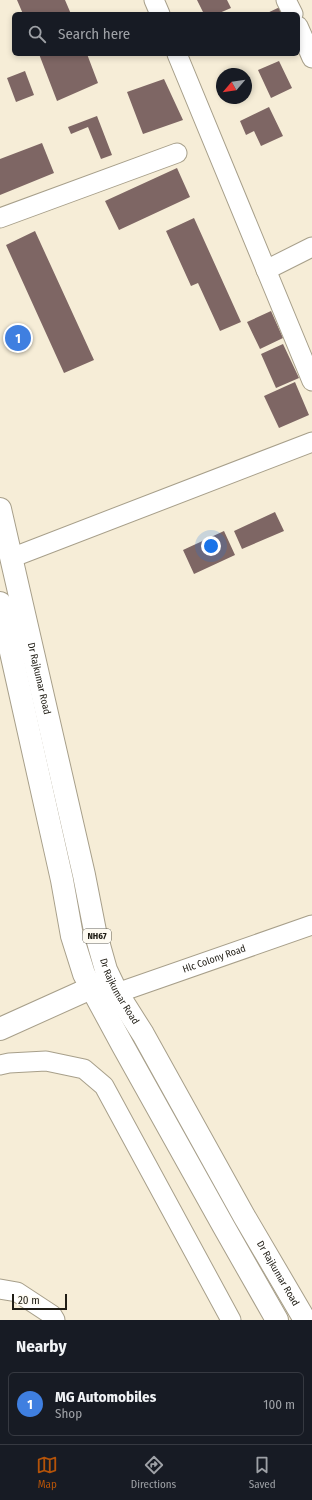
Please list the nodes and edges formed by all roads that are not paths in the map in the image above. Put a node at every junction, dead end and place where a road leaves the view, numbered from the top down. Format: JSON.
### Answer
{"nodes":[{"id":1,"x":154,"y":0,"type":"edge"},
{"id":2,"x":286,"y":0,"type":"edge"},
{"id":3,"x":159,"y":12,"type":"edge"},
{"id":4,"x":292,"y":12,"type":"edge"},
{"id":5,"x":300,"y":31,"type":"edge"},
{"id":6,"x":178,"y":56,"type":"edge"},
{"id":7,"x":312,"y":58,"type":"edge"},
{"id":8,"x":177,"y":153,"type":"dead end"},
{"id":9,"x":0,"y":218,"type":"edge"},
{"id":10,"x":312,"y":247,"type":"edge"},
{"id":11,"x":266,"y":270,"type":"junction"},
{"id":12,"x":312,"y":381,"type":"edge"},
{"id":13,"x":312,"y":442,"type":"edge"},
{"id":14,"x":0,"y":509,"type":"edge"},
{"id":15,"x":11,"y":558,"type":"junction"},
{"id":16,"x":0,"y":603,"type":"edge"},
{"id":17,"x":312,"y":925,"type":"edge"},
{"id":18,"x":91,"y":988,"type":"junction"},
{"id":19,"x":117,"y":993,"type":"junction"},
{"id":20,"x":0,"y":1029,"type":"edge"},
{"id":21,"x":0,"y":1065,"type":"edge"},
{"id":22,"x":0,"y":1290,"type":"edge"},
{"id":23,"x":55,"y":1320,"type":"edge"},
{"id":24,"x":231,"y":1320,"type":"edge"},
{"id":25,"x":277,"y":1320,"type":"edge"},
{"id":26,"x":304,"y":1320,"type":"edge"}],
"edges":[{"from":1,"to":3,"type":"street"},
{"from":2,"to":4,"type":"street"},
{"from":5,"to":7,"type":"street"},
{"from":6,"to":11,"type":"street"},
{"from":8,"to":9,"type":"street"},
{"from":10,"to":11,"type":"street"},
{"from":11,"to":12,"type":"street"},
{"from":13,"to":15,"type":"street"},
{"from":14,"to":15,"type":"main road","name":"Dr Rajkumar Road","number":"NH67"},
{"from":15,"to":19,"type":"main road","name":"Dr Rajkumar Road","number":"NH67"},
{"from":16,"to":18,"type":"main road","number":"NH67"},
{"from":17,"to":19,"type":"street","name":"Hlc Colony Road"},
{"from":18,"to":20,"type":"main road"},
{"from":18,"to":25,"type":"main road","number":"NH67"},
{"from":19,"to":26,"type":"main road","name":"Dr Rajkumar Road","number":"NH67"},
{"from":21,"to":24,"type":"street"},
{"from":22,"to":23,"type":"street"}]}
